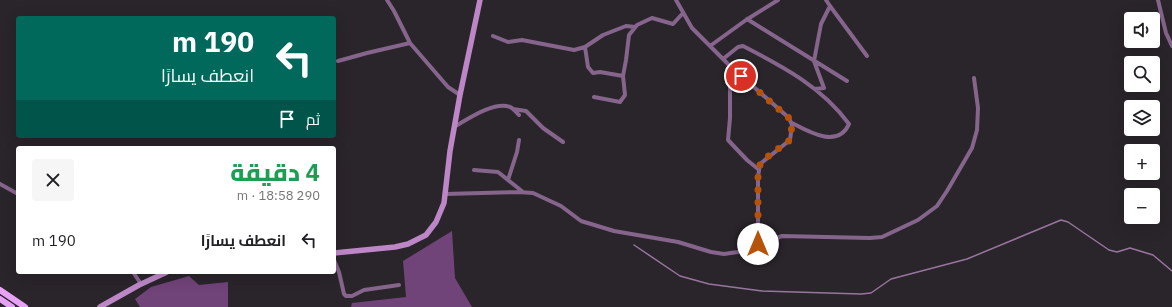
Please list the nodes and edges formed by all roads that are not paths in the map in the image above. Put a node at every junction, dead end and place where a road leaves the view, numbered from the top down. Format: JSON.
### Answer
{"nodes":[{"id":1,"x":387,"y":0,"type":"edge"},
{"id":2,"x":480,"y":0,"type":"edge"},
{"id":3,"x":676,"y":0,"type":"edge"},
{"id":4,"x":778,"y":0,"type":"edge"},
{"id":5,"x":826,"y":0,"type":"edge"},
{"id":6,"x":1158,"y":0,"type":"edge"},
{"id":7,"x":830,"y":6,"type":"junction"},
{"id":8,"x":683,"y":13,"type":"junction"},
{"id":9,"x":747,"y":19,"type":"junction"},
{"id":10,"x":636,"y":27,"type":"junction"},
{"id":11,"x":493,"y":36,"type":"dead end"},
{"id":12,"x":410,"y":43,"type":"junction"},
{"id":13,"x":710,"y":46,"type":"junction"},
{"id":14,"x":1172,"y":46,"type":"edge"},
{"id":15,"x":585,"y":47,"type":"junction"},
{"id":16,"x":867,"y":56,"type":"dead end"},
{"id":17,"x":723,"y":59,"type":"junction"},
{"id":18,"x":338,"y":61,"type":"dead end"},
{"id":19,"x":814,"y":61,"type":"junction"},
{"id":20,"x":730,"y":66,"type":"junction"},
{"id":21,"x":623,"y":76,"type":"junction"},
{"id":22,"x":974,"y":78,"type":"dead end"},
{"id":23,"x":847,"y":81,"type":"dead end"},
{"id":24,"x":814,"y":89,"type":"junction"},
{"id":25,"x":460,"y":95,"type":"junction"},
{"id":26,"x":594,"y":97,"type":"dead end"},
{"id":27,"x":513,"y":109,"type":"junction"},
{"id":28,"x":519,"y":115,"type":"dead end"},
{"id":29,"x":792,"y":123,"type":"junction"},
{"id":30,"x":454,"y":127,"type":"junction"},
{"id":31,"x":519,"y":140,"type":"dead end"},
{"id":32,"x":563,"y":142,"type":"dead end"},
{"id":33,"x":758,"y":169,"type":"junction"},
{"id":34,"x":474,"y":170,"type":"dead end"},
{"id":35,"x":508,"y":180,"type":"junction"},
{"id":36,"x":0,"y":184,"type":"edge"},
{"id":37,"x":523,"y":192,"type":"junction"},
{"id":38,"x":16,"y":193,"type":"edge"},
{"id":39,"x":445,"y":194,"type":"junction"},
{"id":40,"x":758,"y":244,"type":"junction"},
{"id":41,"x":336,"y":253,"type":"edge"},
{"id":42,"x":336,"y":265,"type":"edge"},
{"id":43,"x":134,"y":274,"type":"edge"},
{"id":44,"x":163,"y":274,"type":"edge"},
{"id":45,"x":141,"y":284,"type":"junction"},
{"id":46,"x":399,"y":285,"type":"dead end"},
{"id":47,"x":0,"y":290,"type":"edge"},
{"id":48,"x":0,"y":299,"type":"edge"},
{"id":49,"x":12,"y":307,"type":"edge"},
{"id":50,"x":25,"y":307,"type":"edge"},
{"id":51,"x":100,"y":307,"type":"edge"}],
"edges":[{"from":1,"to":12,"type":"street"},
{"from":2,"to":25,"type":"main road"},
{"from":3,"to":8,"type":"street"},
{"from":4,"to":9,"type":"street"},
{"from":5,"to":7,"type":"street"},
{"from":6,"to":14,"type":"street"},
{"from":7,"to":16,"type":"street"},
{"from":7,"to":19,"type":"street"},
{"from":8,"to":10,"type":"street"},
{"from":8,"to":13,"type":"street"},
{"from":9,"to":13,"type":"street"},
{"from":9,"to":19,"type":"street"},
{"from":10,"to":15,"type":"street"},
{"from":10,"to":21,"type":"street"},
{"from":11,"to":15,"type":"street"},
{"from":12,"to":18,"type":"street"},
{"from":12,"to":25,"type":"street"},
{"from":13,"to":17,"type":"street"},
{"from":15,"to":21,"type":"street"},
{"from":17,"to":20,"type":"street"},
{"from":17,"to":24,"type":"street"},
{"from":19,"to":23,"type":"street"},
{"from":19,"to":24,"type":"street"},
{"from":20,"to":29,"type":"street"},
{"from":20,"to":33,"type":"street"},
{"from":21,"to":26,"type":"street"},
{"from":22,"to":40,"type":"street"},
{"from":24,"to":29,"type":"street"},
{"from":25,"to":30,"type":"main road"},
{"from":27,"to":28,"type":"street"},
{"from":27,"to":30,"type":"street"},
{"from":27,"to":32,"type":"street"},
{"from":29,"to":33,"type":"street"},
{"from":30,"to":39,"type":"main road"},
{"from":31,"to":35,"type":"street"},
{"from":33,"to":40,"type":"street"},
{"from":34,"to":35,"type":"street"},
{"from":35,"to":37,"type":"street"},
{"from":36,"to":38,"type":"street"},
{"from":37,"to":39,"type":"street"},
{"from":37,"to":40,"type":"street"},
{"from":39,"to":41,"type":"main road"},
{"from":42,"to":46,"type":"street"},
{"from":43,"to":45,"type":"street"},
{"from":44,"to":45,"type":"main road"},
{"from":45,"to":51,"type":"main road"},
{"from":47,"to":50,"type":"main road"},
{"from":48,"to":49,"type":"main road"}]}
